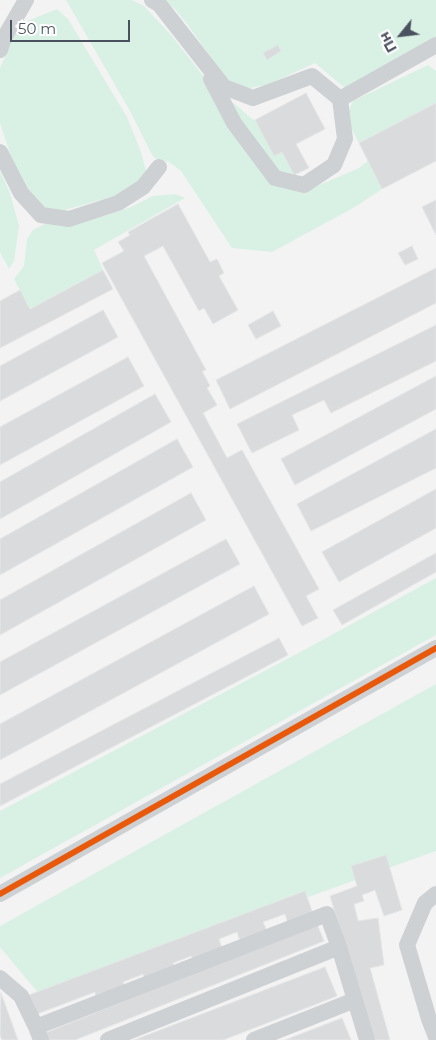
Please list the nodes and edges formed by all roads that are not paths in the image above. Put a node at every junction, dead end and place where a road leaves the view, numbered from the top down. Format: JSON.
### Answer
{"nodes":[{"id":1,"x":26,"y":0,"type":"edge"},
{"id":2,"x":152,"y":0,"type":"edge"},
{"id":3,"x":436,"y":45,"type":"edge"},
{"id":4,"x":0,"y":50,"type":"edge"},
{"id":5,"x":197,"y":53,"type":"junction"},
{"id":6,"x":340,"y":99,"type":"junction"},
{"id":7,"x":0,"y":152,"type":"edge"},
{"id":8,"x":159,"y":167,"type":"dead end"},
{"id":9,"x":436,"y":648,"type":"edge"},
{"id":10,"x":0,"y":894,"type":"edge"},
{"id":11,"x":436,"y":894,"type":"edge"},
{"id":12,"x":339,"y":947,"type":"junction"},
{"id":13,"x":0,"y":978,"type":"edge"},
{"id":14,"x":355,"y":1000,"type":"junction"},
{"id":15,"x":39,"y":1033,"type":"edge"},
{"id":16,"x":436,"y":1037,"type":"edge"},
{"id":17,"x":108,"y":1040,"type":"edge"},
{"id":18,"x":254,"y":1040,"type":"edge"},
{"id":19,"x":367,"y":1040,"type":"edge"}],
"edges":[{"from":1,"to":4,"type":"street"},
{"from":2,"to":5,"type":"street"},
{"from":3,"to":6,"type":"street"},
{"from":5,"to":6,"type":"street"},
{"from":5,"to":6,"type":"street"},
{"from":7,"to":8,"type":"street"},
{"from":9,"to":10,"type":"street"},
{"from":11,"to":16,"type":"street"},
{"from":12,"to":14,"type":"street"},
{"from":12,"to":15,"type":"street"},
{"from":12,"to":17,"type":"street"},
{"from":13,"to":15,"type":"street"},
{"from":14,"to":18,"type":"street"},
{"from":14,"to":19,"type":"street"}]}
